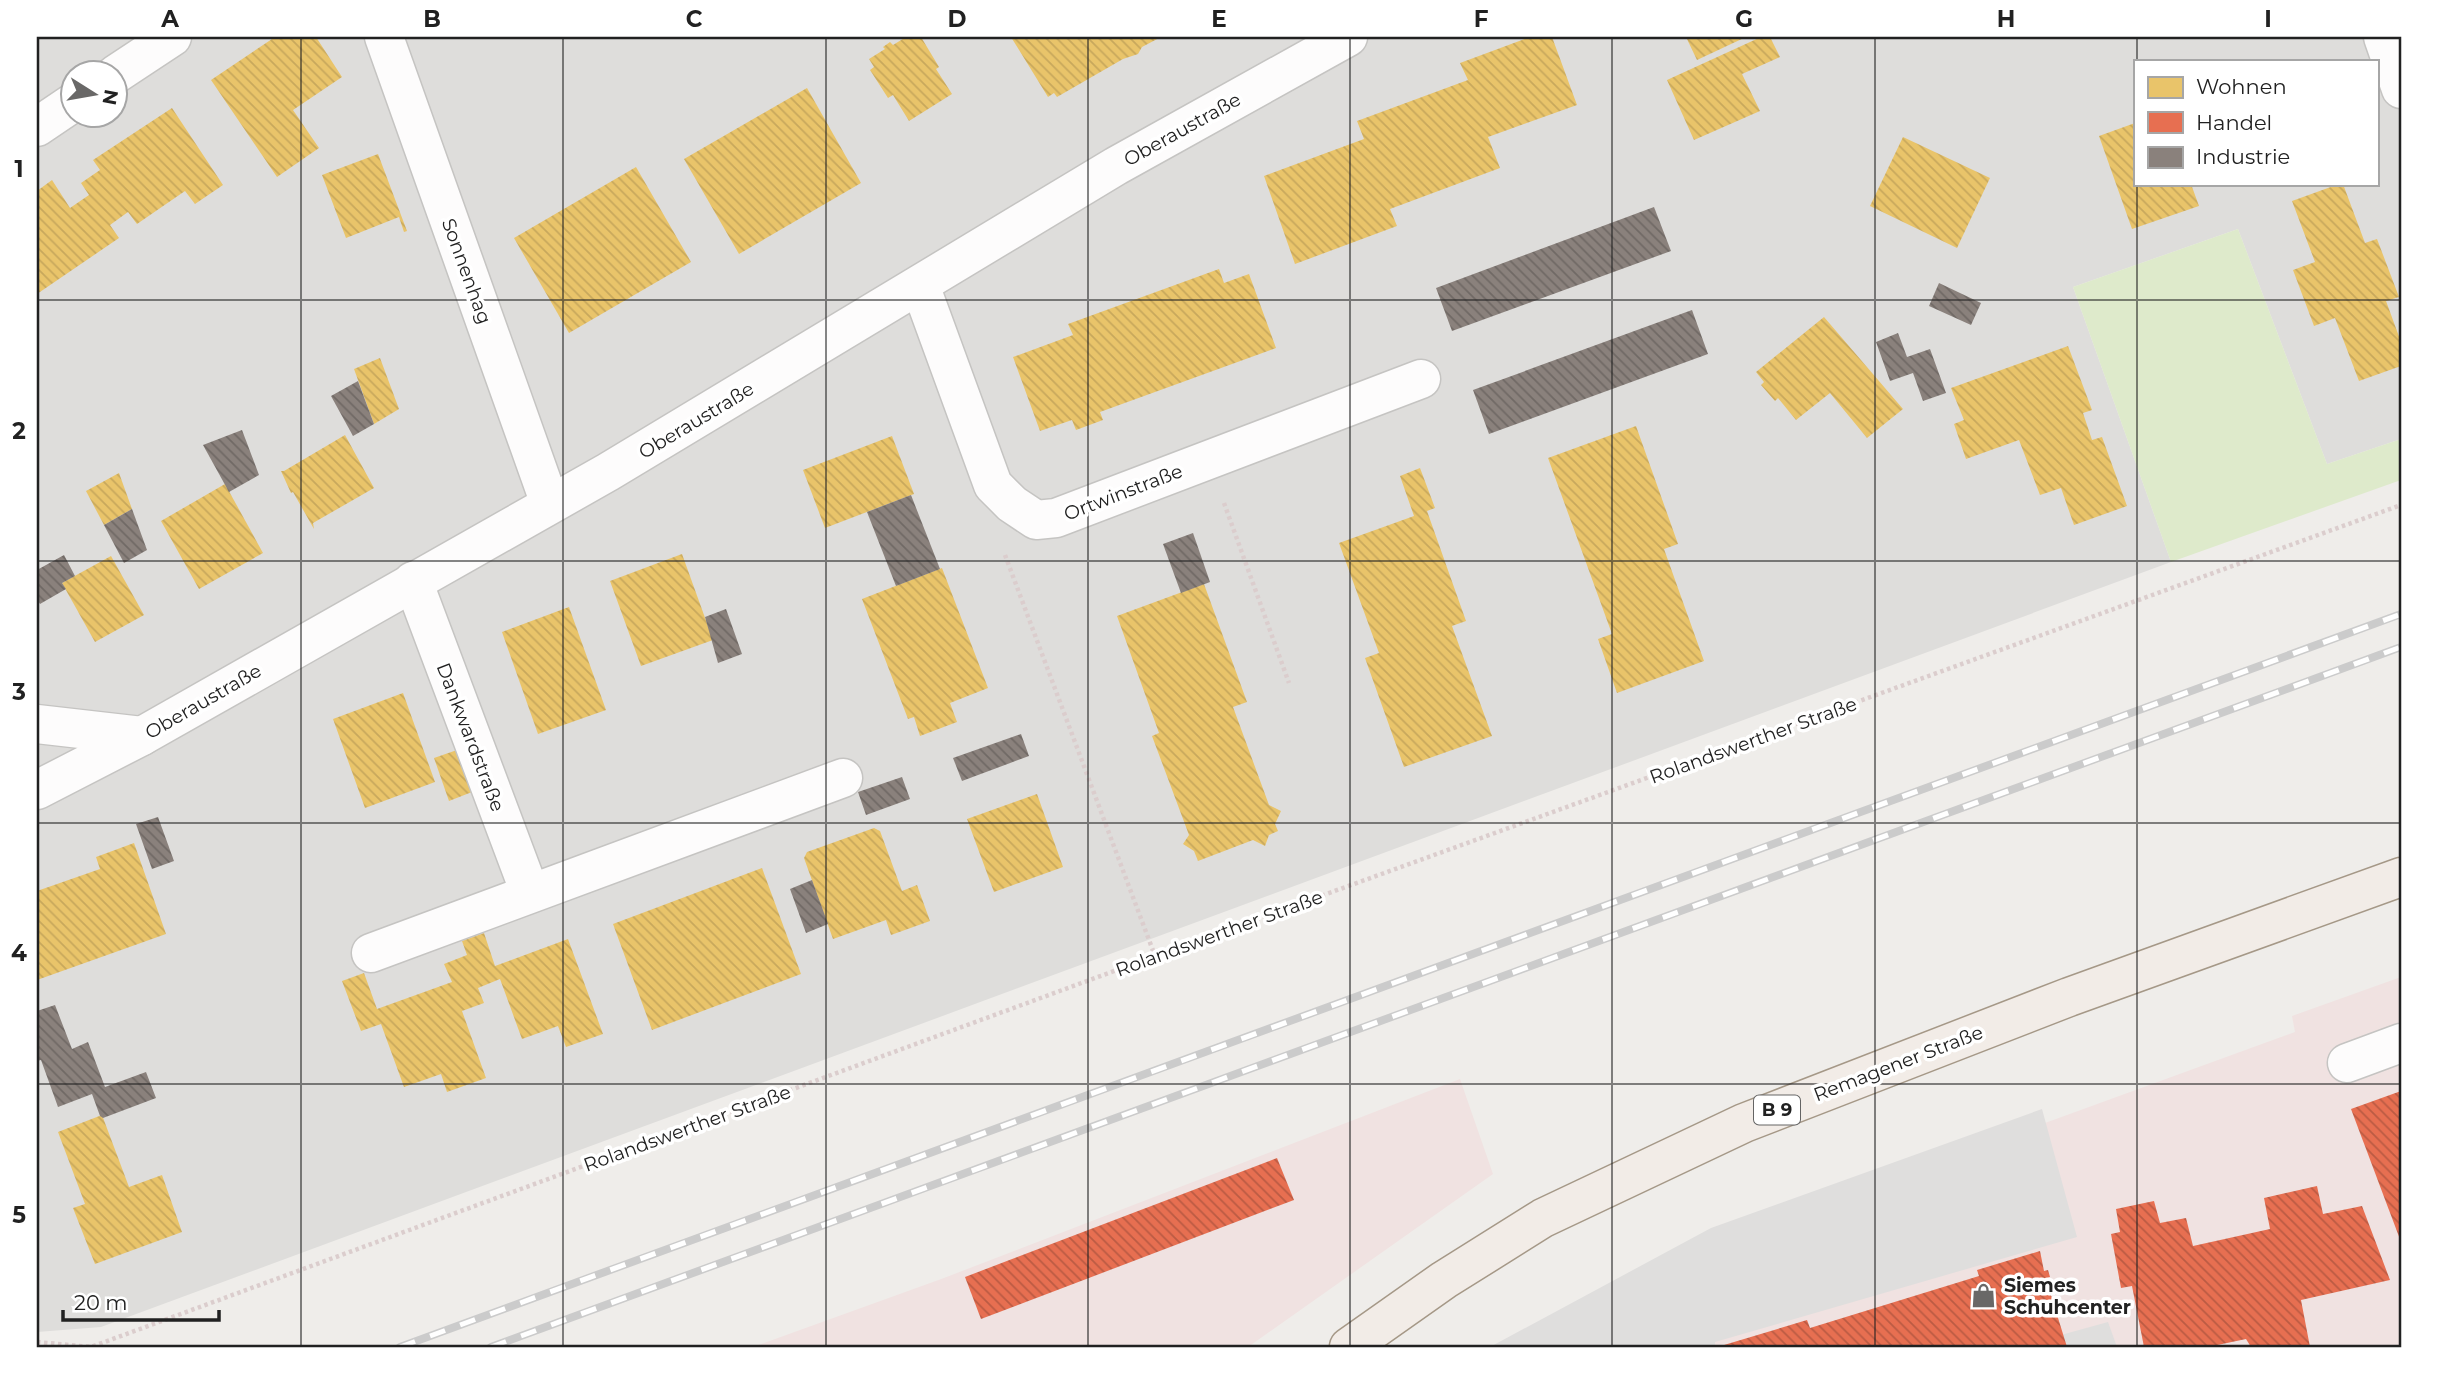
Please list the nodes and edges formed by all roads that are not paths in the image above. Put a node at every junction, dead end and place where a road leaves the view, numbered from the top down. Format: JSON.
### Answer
{"nodes":[{"id":1,"x":172,"y":37,"type":"edge"},
{"id":2,"x":384,"y":37,"type":"edge"},
{"id":3,"x":1348,"y":37,"type":"edge"},
{"id":4,"x":2383,"y":37,"type":"edge"},
{"id":5,"x":130,"y":65,"type":"edge"},
{"id":6,"x":2401,"y":89,"type":"edge"},
{"id":7,"x":60,"y":111,"type":"edge"},
{"id":8,"x":37,"y":127,"type":"edge"},
{"id":9,"x":920,"y":285,"type":"junction"},
{"id":10,"x":1421,"y":379,"type":"dead end"},
{"id":11,"x":550,"y":504,"type":"junction"},
{"id":12,"x":413,"y":581,"type":"junction"},
{"id":13,"x":37,"y":724,"type":"edge"},
{"id":14,"x":142,"y":736,"type":"junction"},
{"id":15,"x":843,"y":778,"type":"dead end"},
{"id":16,"x":37,"y":790,"type":"edge"},
{"id":17,"x":2401,"y":877,"type":"edge"},
{"id":18,"x":530,"y":893,"type":"junction"},
{"id":19,"x":371,"y":953,"type":"dead end"},
{"id":20,"x":2401,"y":1043,"type":"edge"},
{"id":21,"x":2347,"y":1063,"type":"dead end"},
{"id":22,"x":1349,"y":1347,"type":"edge"}],
"edges":[{"from":1,"to":5,"type":"street"},
{"from":2,"to":11,"type":"street","name":"Sonnenhag"},
{"from":3,"to":9,"type":"street","name":"Oberaustraße"},
{"from":4,"to":6,"type":"street"},
{"from":7,"to":8,"type":"street"},
{"from":9,"to":10,"type":"street","name":"Ortwinstraße"},
{"from":9,"to":11,"type":"street","name":"Oberaustraße"},
{"from":11,"to":12,"type":"street","name":"Oberaustraße"},
{"from":12,"to":14,"type":"street","name":"Oberaustraße"},
{"from":12,"to":18,"type":"street","name":"Dankwardstraße"},
{"from":13,"to":14,"type":"street"},
{"from":14,"to":16,"type":"street","name":"Oberaustraße"},
{"from":15,"to":18,"type":"street"},
{"from":17,"to":22,"type":"main road","name":"Remagener Straße","number":"B 9"},
{"from":18,"to":19,"type":"street"},
{"from":20,"to":21,"type":"street"}]}
